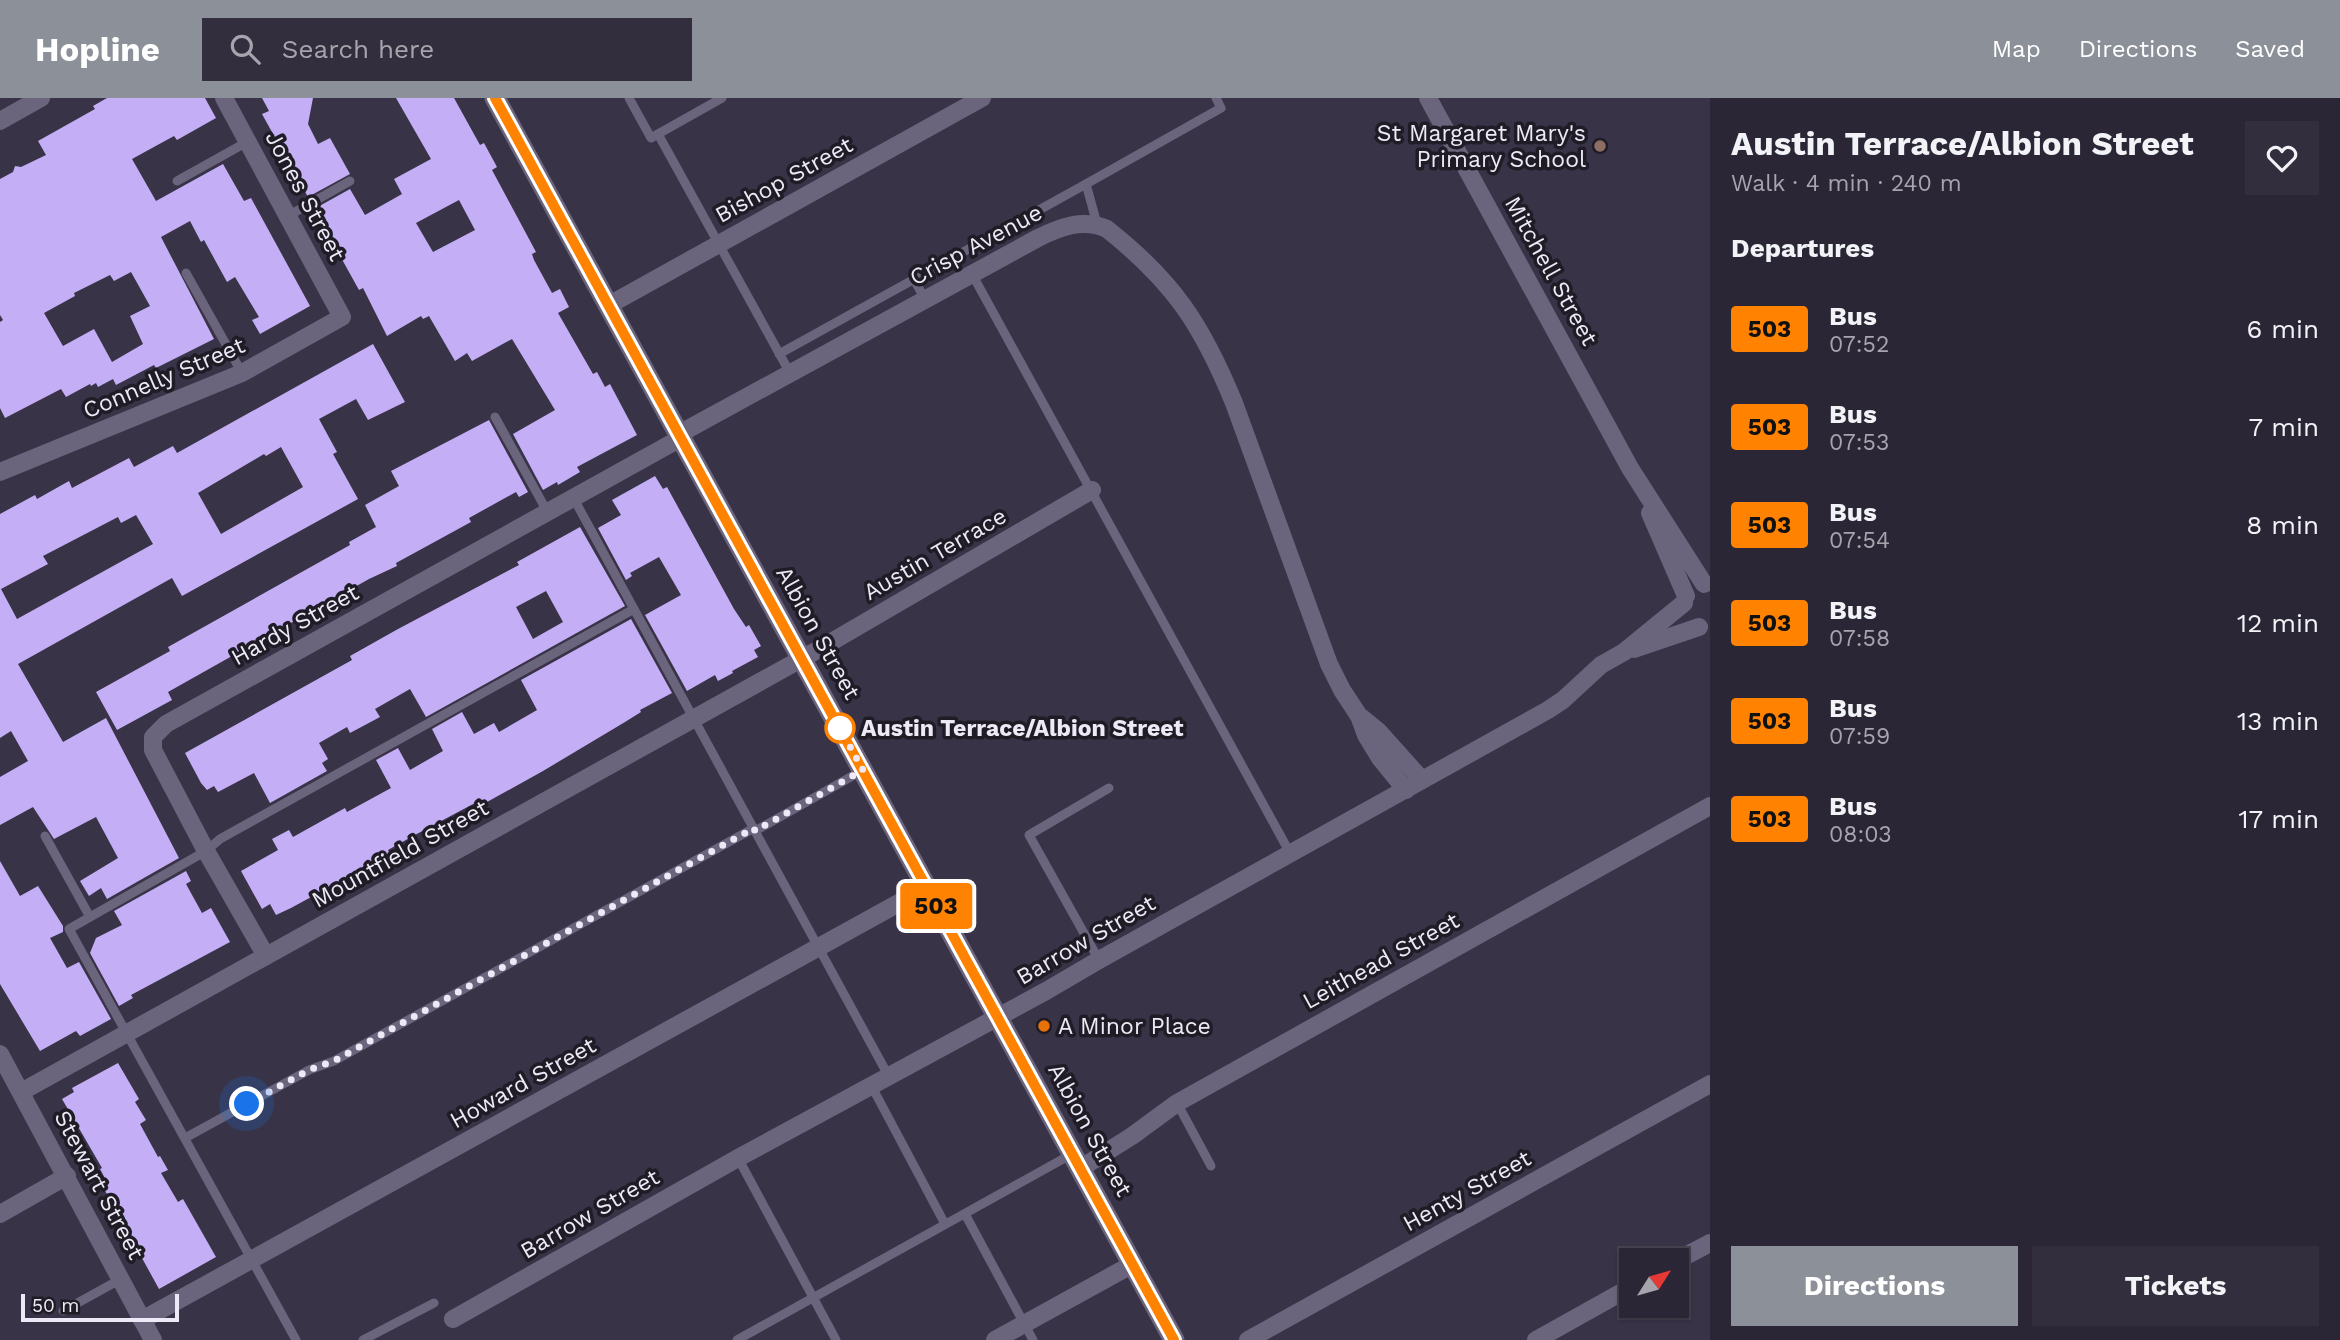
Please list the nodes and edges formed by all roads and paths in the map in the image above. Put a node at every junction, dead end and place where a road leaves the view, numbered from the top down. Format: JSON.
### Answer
{"nodes":[{"id":1,"x":41,"y":98,"type":"edge"},
{"id":2,"x":224,"y":98,"type":"edge"},
{"id":3,"x":629,"y":98,"type":"edge"},
{"id":4,"x":722,"y":98,"type":"edge"},
{"id":5,"x":982,"y":98,"type":"edge"},
{"id":6,"x":1216,"y":98,"type":"edge"},
{"id":7,"x":1428,"y":98,"type":"edge"},
{"id":8,"x":498,"y":99,"type":"edge"},
{"id":9,"x":0,"y":121,"type":"edge"},
{"id":10,"x":658,"y":134,"type":"junction"},
{"id":11,"x":247,"y":142,"type":"junction"},
{"id":12,"x":177,"y":181,"type":"dead end"},
{"id":13,"x":350,"y":181,"type":"dead end"},
{"id":14,"x":1086,"y":184,"type":"junction"},
{"id":15,"x":288,"y":216,"type":"junction"},
{"id":16,"x":1097,"y":224,"type":"junction"},
{"id":17,"x":719,"y":244,"type":"junction"},
{"id":18,"x":186,"y":273,"type":"dead end"},
{"id":19,"x":972,"y":274,"type":"junction"},
{"id":20,"x":913,"y":278,"type":"junction"},
{"id":21,"x":925,"y":299,"type":"junction"},
{"id":22,"x":609,"y":305,"type":"junction"},
{"id":23,"x":342,"y":317,"type":"joint"},
{"id":24,"x":779,"y":354,"type":"junction"},
{"id":25,"x":242,"y":373,"type":"junction"},
{"id":26,"x":790,"y":373,"type":"junction"},
{"id":27,"x":495,"y":416,"type":"dead end"},
{"id":28,"x":680,"y":436,"type":"junction"},
{"id":29,"x":1630,"y":468,"type":"junction"},
{"id":30,"x":0,"y":472,"type":"edge"},
{"id":31,"x":1092,"y":490,"type":"junction"},
{"id":32,"x":574,"y":499,"type":"junction"},
{"id":33,"x":548,"y":513,"type":"junction"},
{"id":34,"x":1707,"y":584,"type":"edge"},
{"id":35,"x":1685,"y":599,"type":"junction"},
{"id":36,"x":634,"y":609,"type":"junction"},
{"id":37,"x":1706,"y":629,"type":"edge"},
{"id":38,"x":1624,"y":652,"type":"junction"},
{"id":39,"x":802,"y":658,"type":"junction"},
{"id":40,"x":1359,"y":716,"type":"junction"},
{"id":41,"x":694,"y":719,"type":"junction"},
{"id":42,"x":863,"y":770,"type":"junction"},
{"id":43,"x":1422,"y":780,"type":"junction"},
{"id":44,"x":1109,"y":788,"type":"dead end"},
{"id":45,"x":1406,"y":790,"type":"junction"},
{"id":46,"x":1710,"y":806,"type":"edge"},
{"id":47,"x":754,"y":830,"type":"junction"},
{"id":48,"x":45,"y":836,"type":"dead end"},
{"id":49,"x":206,"y":851,"type":"junction"},
{"id":50,"x":1290,"y":853,"type":"junction"},
{"id":51,"x":926,"y":888,"type":"junction"},
{"id":52,"x":90,"y":917,"type":"junction"},
{"id":53,"x":818,"y":947,"type":"junction"},
{"id":54,"x":266,"y":956,"type":"junction"},
{"id":55,"x":1099,"y":960,"type":"junction"},
{"id":56,"x":997,"y":1016,"type":"junction"},
{"id":57,"x":127,"y":1034,"type":"junction"},
{"id":58,"x":0,"y":1054,"type":"edge"},
{"id":59,"x":888,"y":1075,"type":"junction"},
{"id":60,"x":1710,"y":1084,"type":"edge"},
{"id":61,"x":871,"y":1085,"type":"junction"},
{"id":62,"x":21,"y":1092,"type":"junction"},
{"id":63,"x":1177,"y":1102,"type":"junction"},
{"id":64,"x":185,"y":1138,"type":"junction"},
{"id":65,"x":738,"y":1158,"type":"junction"},
{"id":66,"x":1077,"y":1161,"type":"junction"},
{"id":67,"x":1211,"y":1166,"type":"dead end"},
{"id":68,"x":67,"y":1177,"type":"junction"},
{"id":69,"x":0,"y":1213,"type":"edge"},
{"id":70,"x":965,"y":1213,"type":"junction"},
{"id":71,"x":945,"y":1224,"type":"junction"},
{"id":72,"x":1710,"y":1243,"type":"edge"},
{"id":73,"x":1689,"y":1254,"type":"edge"},
{"id":74,"x":252,"y":1259,"type":"junction"},
{"id":75,"x":1133,"y":1264,"type":"junction"},
{"id":76,"x":121,"y":1279,"type":"junction"},
{"id":77,"x":1619,"y":1294,"type":"edge"},
{"id":78,"x":812,"y":1298,"type":"junction"},
{"id":79,"x":434,"y":1303,"type":"dead end"},
{"id":80,"x":63,"y":1311,"type":"dead end"},
{"id":81,"x":453,"y":1319,"type":"dead end"},
{"id":82,"x":142,"y":1320,"type":"junction"},
{"id":83,"x":1029,"y":1332,"type":"edge"},
{"id":84,"x":153,"y":1340,"type":"edge"},
{"id":85,"x":296,"y":1340,"type":"edge"},
{"id":86,"x":363,"y":1340,"type":"edge"},
{"id":87,"x":737,"y":1340,"type":"edge"},
{"id":88,"x":836,"y":1340,"type":"edge"},
{"id":89,"x":995,"y":1340,"type":"edge"},
{"id":90,"x":1174,"y":1340,"type":"edge"},
{"id":91,"x":1248,"y":1340,"type":"edge"},
{"id":92,"x":1536,"y":1340,"type":"edge"}],
"edges":[{"from":1,"to":9,"type":"street"},
{"from":2,"to":11,"type":"street","name":"Jones Street"},
{"from":3,"to":10,"type":"lane"},
{"from":4,"to":10,"type":"lane"},
{"from":5,"to":17,"type":"street","name":"Bishop Street"},
{"from":6,"to":14,"type":"lane"},
{"from":7,"to":29,"type":"street","name":"Mitchell Street"},
{"from":8,"to":22,"type":"street","name":"Albion Street"},
{"from":10,"to":17,"type":"lane"},
{"from":11,"to":12,"type":"lane"},
{"from":11,"to":15,"type":"street","name":"Jones Street"},
{"from":13,"to":15,"type":"lane"},
{"from":14,"to":16,"type":"lane"},
{"from":14,"to":20,"type":"lane"},
{"from":15,"to":23,"type":"street","name":"Jones Street"},
{"from":16,"to":19,"type":"street","name":"Crisp Avenue"},
{"from":16,"to":40,"type":"street"},
{"from":17,"to":22,"type":"street","name":"Bishop Street"},
{"from":17,"to":24,"type":"lane"},
{"from":18,"to":25,"type":"lane"},
{"from":19,"to":21,"type":"street","name":"Crisp Avenue"},
{"from":19,"to":31,"type":"lane"},
{"from":20,"to":21,"type":"lane"},
{"from":20,"to":24,"type":"lane"},
{"from":21,"to":26,"type":"street","name":"Crisp Avenue"},
{"from":22,"to":28,"type":"street","name":"Albion Street"},
{"from":23,"to":25,"type":"street","name":"Connelly Street"},
{"from":24,"to":26,"type":"lane"},
{"from":25,"to":30,"type":"street","name":"Connelly Street"},
{"from":26,"to":28,"type":"street","name":"Crisp Avenue"},
{"from":27,"to":33,"type":"lane"},
{"from":28,"to":32,"type":"street","name":"Hardy Street"},
{"from":28,"to":39,"type":"street","name":"Albion Street"},
{"from":29,"to":34,"type":"street","name":"Mitchell Street"},
{"from":29,"to":35,"type":"street","name":"Mitchell Street"},
{"from":31,"to":39,"type":"street","name":"Austin Terrace"},
{"from":31,"to":50,"type":"lane"},
{"from":32,"to":33,"type":"street","name":"Hardy Street"},
{"from":32,"to":36,"type":"lane"},
{"from":33,"to":49,"type":"street","name":"Hardy Street"},
{"from":34,"to":35,"type":"street","name":"Barrow Street"},
{"from":35,"to":37,"type":"street","name":"Mitchell Street"},
{"from":35,"to":38,"type":"street","name":"Barrow Street"},
{"from":36,"to":41,"type":"lane"},
{"from":36,"to":49,"type":"lane"},
{"from":37,"to":38,"type":"street","name":"Barrow Street"},
{"from":38,"to":43,"type":"street","name":"Barrow Street"},
{"from":39,"to":41,"type":"street","name":"Mountfield Street"},
{"from":39,"to":42,"type":"street","name":"Albion Street"},
{"from":40,"to":43,"type":"street"},
{"from":40,"to":45,"type":"street"},
{"from":41,"to":47,"type":"lane"},
{"from":41,"to":54,"type":"street","name":"Mountfield Street"},
{"from":42,"to":47,"type":"lane"},
{"from":42,"to":51,"type":"street","name":"Albion Street"},
{"from":43,"to":45,"type":"street","name":"Barrow Street"},
{"from":44,"to":55,"type":"lane"},
{"from":45,"to":50,"type":"street","name":"Barrow Street"},
{"from":46,"to":63,"type":"street","name":"Leithead Street"},
{"from":47,"to":53,"type":"lane"},
{"from":47,"to":64,"type":"lane"},
{"from":48,"to":52,"type":"lane"},
{"from":49,"to":52,"type":"lane"},
{"from":49,"to":54,"type":"street","name":"Hardy Street"},
{"from":50,"to":55,"type":"street","name":"Barrow Street"},
{"from":51,"to":53,"type":"street","name":"Howard Street"},
{"from":51,"to":56,"type":"street","name":"Albion Street"},
{"from":52,"to":57,"type":"lane"},
{"from":53,"to":59,"type":"lane"},
{"from":53,"to":74,"type":"street","name":"Howard Street"},
{"from":54,"to":57,"type":"street","name":"Mountfield Street"},
{"from":55,"to":56,"type":"street","name":"Barrow Street"},
{"from":56,"to":59,"type":"street","name":"Barrow Street"},
{"from":56,"to":66,"type":"street","name":"Albion Street"},
{"from":57,"to":62,"type":"street","name":"Mountfield Street"},
{"from":57,"to":64,"type":"lane"},
{"from":58,"to":62,"type":"street","name":"Stewart Street"},
{"from":59,"to":61,"type":"street","name":"Barrow Street"},
{"from":60,"to":91,"type":"street","name":"Henty Street"},
{"from":61,"to":65,"type":"street","name":"Barrow Street"},
{"from":61,"to":71,"type":"lane"},
{"from":62,"to":68,"type":"street","name":"Stewart Street"},
{"from":63,"to":66,"type":"street","name":"Leithead Street"},
{"from":63,"to":67,"type":"lane"},
{"from":64,"to":74,"type":"lane"},
{"from":65,"to":78,"type":"lane"},
{"from":65,"to":81,"type":"street","name":"Barrow Street"},
{"from":66,"to":70,"type":"lane"},
{"from":66,"to":75,"type":"street","name":"Albion Street"},
{"from":68,"to":69,"type":"street"},
{"from":68,"to":76,"type":"street","name":"Stewart Street"},
{"from":70,"to":71,"type":"lane"},
{"from":70,"to":83,"type":"lane"},
{"from":71,"to":78,"type":"lane"},
{"from":72,"to":73,"type":"street"},
{"from":74,"to":82,"type":"street","name":"Howard Street"},
{"from":74,"to":85,"type":"lane"},
{"from":75,"to":83,"type":"street"},
{"from":75,"to":90,"type":"street","name":"Albion Street"},
{"from":76,"to":80,"type":"lane"},
{"from":76,"to":82,"type":"street","name":"Stewart Street"},
{"from":77,"to":92,"type":"street"},
{"from":78,"to":87,"type":"lane"},
{"from":78,"to":88,"type":"lane"},
{"from":79,"to":86,"type":"lane"},
{"from":82,"to":84,"type":"street","name":"Stewart Street"},
{"from":83,"to":89,"type":"street"}]}
